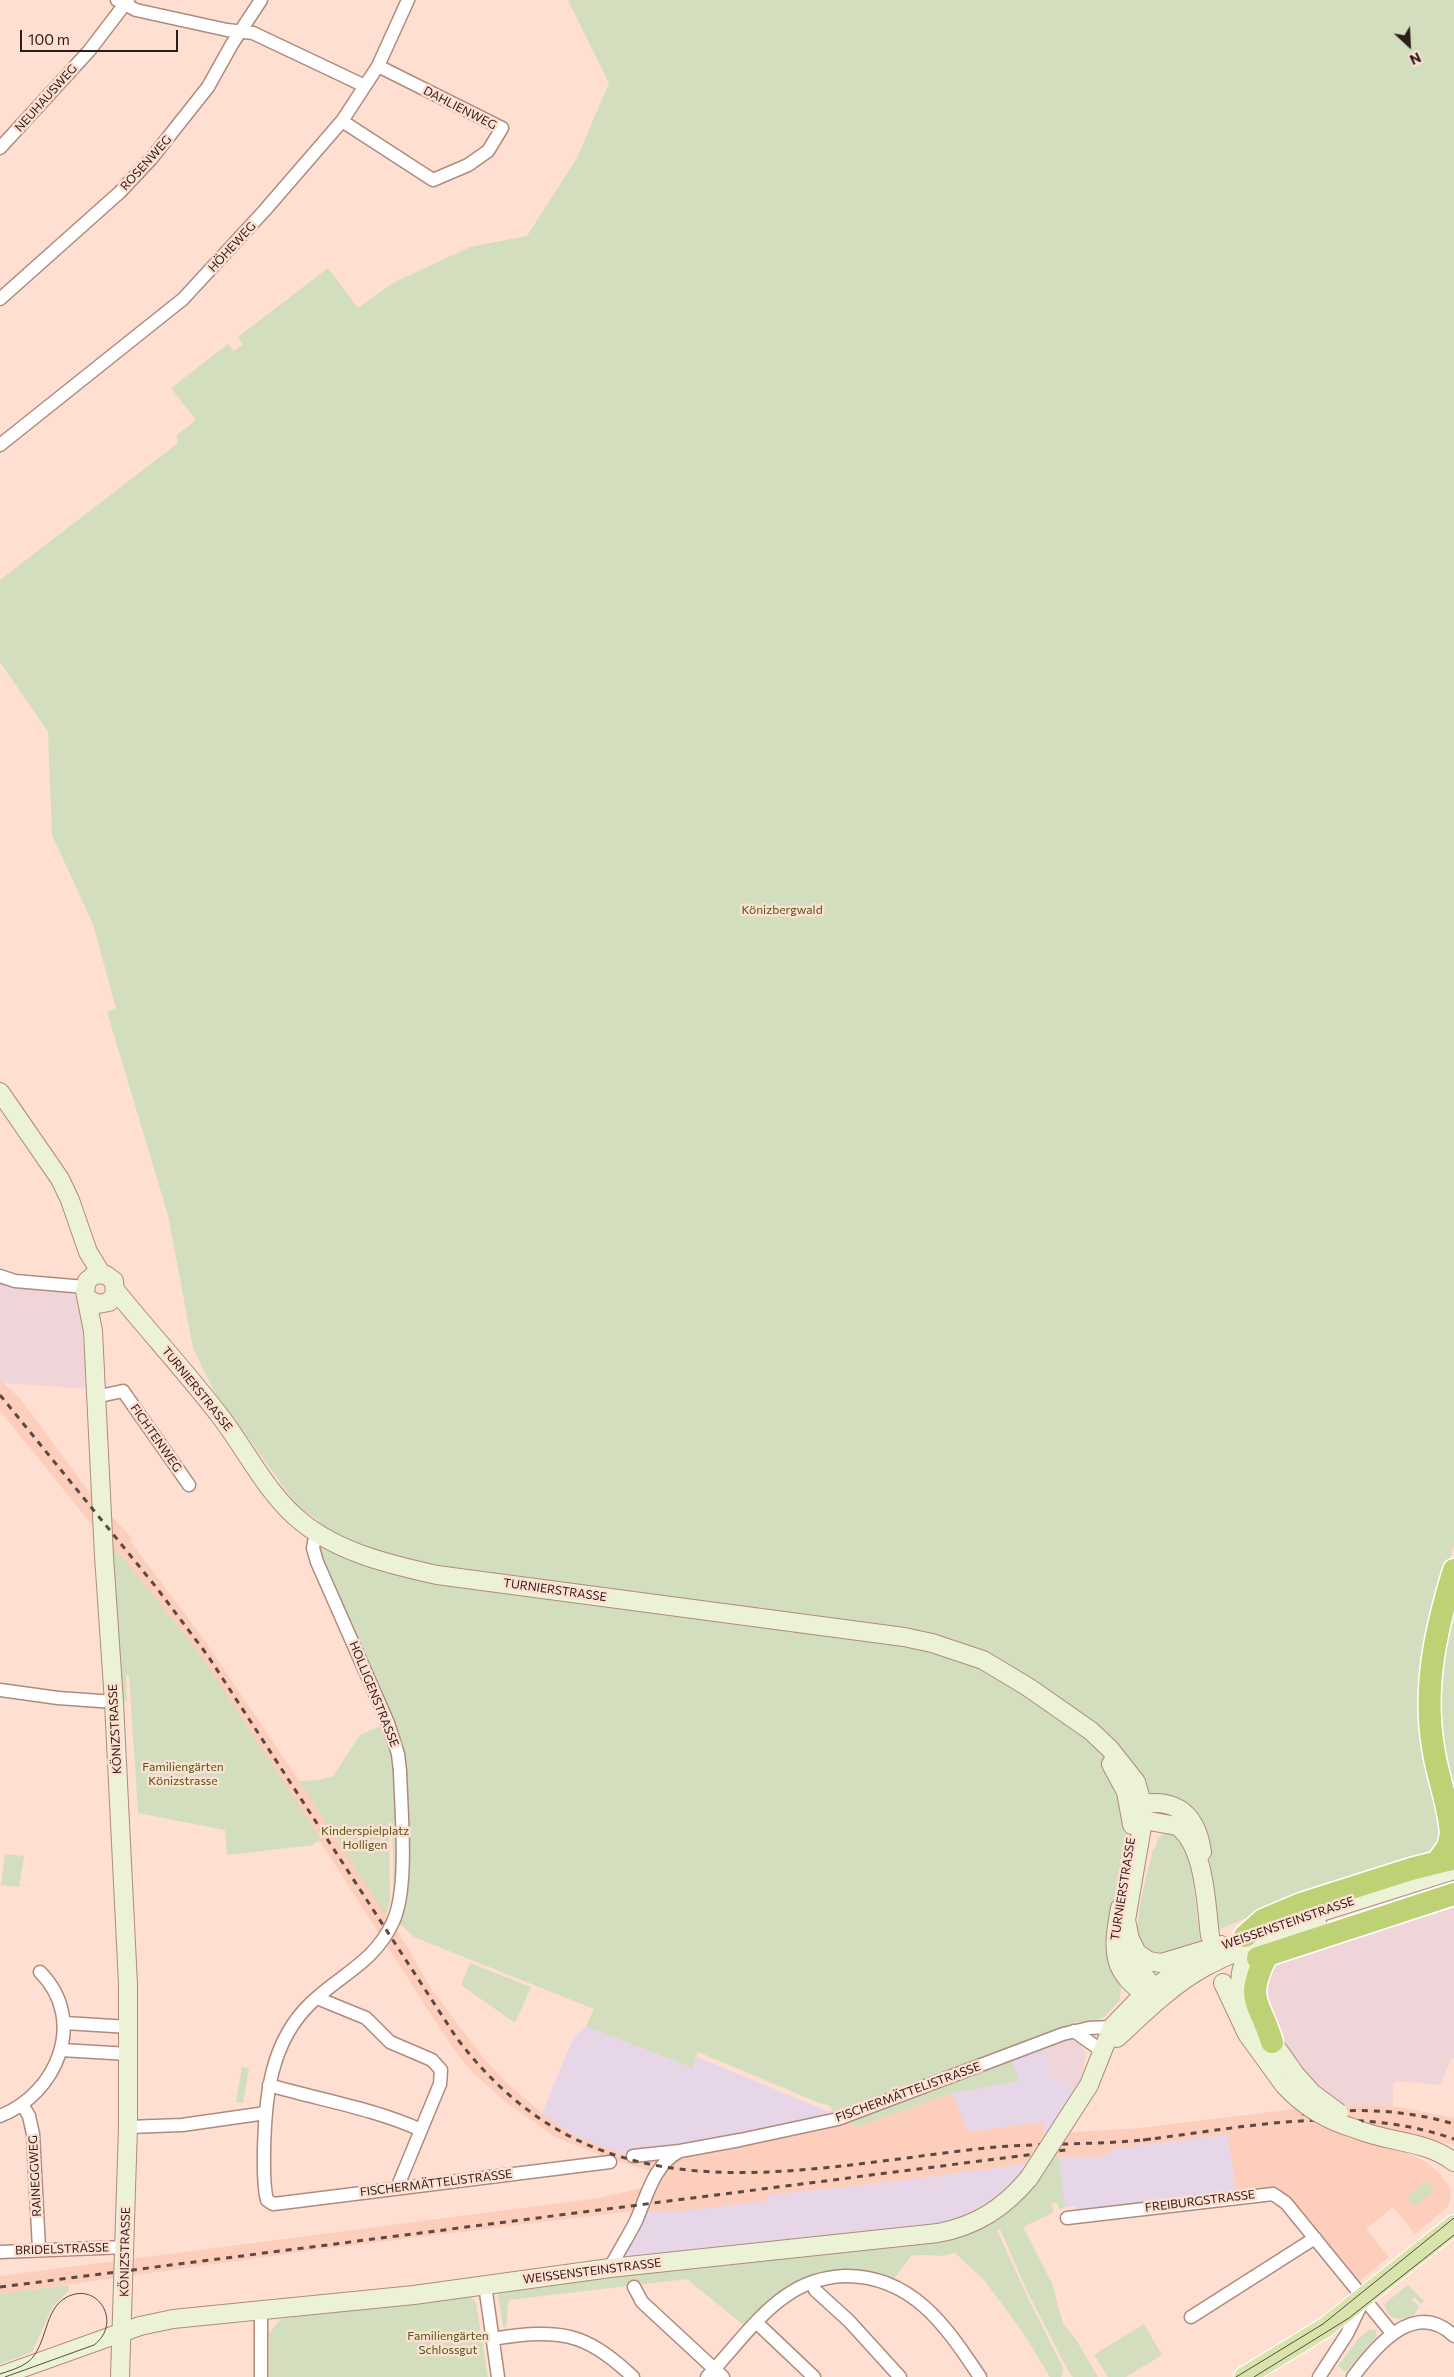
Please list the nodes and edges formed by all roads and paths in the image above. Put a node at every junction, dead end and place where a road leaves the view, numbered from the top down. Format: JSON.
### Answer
{"nodes":[{"id":1,"x":261,"y":0,"type":"edge"},
{"id":2,"x":408,"y":0,"type":"edge"},
{"id":3,"x":123,"y":2,"type":"edge"},
{"id":4,"x":240,"y":31,"type":"junction"},
{"id":5,"x":378,"y":66,"type":"junction"},
{"id":6,"x":364,"y":86,"type":"junction"},
{"id":7,"x":342,"y":121,"type":"junction"},
{"id":8,"x":0,"y":148,"type":"edge"},
{"id":9,"x":0,"y":299,"type":"edge"},
{"id":10,"x":0,"y":445,"type":"edge"},
{"id":11,"x":0,"y":1092,"type":"edge"},
{"id":12,"x":0,"y":1276,"type":"edge"},
{"id":13,"x":99,"y":1291,"type":"junction"},
{"id":14,"x":95,"y":1397,"type":"junction"},
{"id":15,"x":188,"y":1485,"type":"dead end"},
{"id":16,"x":316,"y":1532,"type":"junction"},
{"id":17,"x":1454,"y":1570,"type":"edge"},
{"id":18,"x":0,"y":1690,"type":"edge"},
{"id":19,"x":114,"y":1702,"type":"junction"},
{"id":20,"x":1450,"y":1810,"type":"edge"},
{"id":21,"x":1137,"y":1812,"type":"junction"},
{"id":22,"x":1166,"y":1822,"type":"junction"},
{"id":23,"x":1448,"y":1863,"type":"edge"},
{"id":24,"x":1134,"y":1880,"type":"junction"},
{"id":25,"x":1203,"y":1882,"type":"junction"},
{"id":26,"x":1454,"y":1882,"type":"edge"},
{"id":27,"x":1454,"y":1894,"type":"edge"},
{"id":28,"x":1454,"y":1904,"type":"edge"},
{"id":29,"x":1416,"y":1908,"type":"junction"},
{"id":30,"x":1126,"y":1920,"type":"junction"},
{"id":31,"x":1215,"y":1940,"type":"junction"},
{"id":32,"x":1253,"y":1952,"type":"junction"},
{"id":33,"x":40,"y":1972,"type":"dead end"},
{"id":34,"x":1223,"y":1983,"type":"dead end"},
{"id":35,"x":1155,"y":1995,"type":"junction"},
{"id":36,"x":317,"y":1998,"type":"junction"},
{"id":37,"x":65,"y":2023,"type":"junction"},
{"id":38,"x":129,"y":2027,"type":"junction"},
{"id":39,"x":1112,"y":2027,"type":"junction"},
{"id":40,"x":1074,"y":2031,"type":"junction"},
{"id":41,"x":1272,"y":2042,"type":"joint"},
{"id":42,"x":61,"y":2050,"type":"junction"},
{"id":43,"x":1102,"y":2051,"type":"junction"},
{"id":44,"x":129,"y":2054,"type":"junction"},
{"id":45,"x":1290,"y":2080,"type":"junction"},
{"id":46,"x":269,"y":2085,"type":"junction"},
{"id":47,"x":22,"y":2104,"type":"junction"},
{"id":48,"x":266,"y":2113,"type":"junction"},
{"id":49,"x":0,"y":2116,"type":"edge"},
{"id":50,"x":128,"y":2127,"type":"junction"},
{"id":51,"x":421,"y":2130,"type":"junction"},
{"id":52,"x":680,"y":2151,"type":"junction"},
{"id":53,"x":633,"y":2156,"type":"dead end"},
{"id":54,"x":610,"y":2162,"type":"dead end"},
{"id":55,"x":1454,"y":2162,"type":"edge"},
{"id":56,"x":397,"y":2188,"type":"junction"},
{"id":57,"x":266,"y":2197,"type":"joint"},
{"id":58,"x":1067,"y":2218,"type":"dead end"},
{"id":59,"x":1454,"y":2225,"type":"edge"},
{"id":60,"x":1314,"y":2238,"type":"junction"},
{"id":61,"x":125,"y":2247,"type":"junction"},
{"id":62,"x":39,"y":2249,"type":"junction"},
{"id":63,"x":0,"y":2252,"type":"edge"},
{"id":64,"x":610,"y":2268,"type":"junction"},
{"id":65,"x":812,"y":2282,"type":"junction"},
{"id":66,"x":486,"y":2284,"type":"junction"},
{"id":67,"x":634,"y":2287,"type":"dead end"},
{"id":68,"x":1364,"y":2298,"type":"junction"},
{"id":69,"x":261,"y":2310,"type":"junction"},
{"id":70,"x":1190,"y":2317,"type":"dead end"},
{"id":71,"x":757,"y":2324,"type":"junction"},
{"id":72,"x":122,"y":2333,"type":"junction"},
{"id":73,"x":1392,"y":2333,"type":"junction"},
{"id":74,"x":1454,"y":2336,"type":"edge"},
{"id":75,"x":492,"y":2339,"type":"junction"},
{"id":76,"x":715,"y":2374,"type":"edge"},
{"id":77,"x":0,"y":2376,"type":"edge"},
{"id":78,"x":120,"y":2377,"type":"edge"},
{"id":79,"x":261,"y":2377,"type":"edge"},
{"id":80,"x":498,"y":2377,"type":"edge"},
{"id":81,"x":633,"y":2377,"type":"edge"},
{"id":82,"x":814,"y":2377,"type":"edge"},
{"id":83,"x":900,"y":2377,"type":"edge"},
{"id":84,"x":980,"y":2377,"type":"edge"},
{"id":85,"x":1244,"y":2377,"type":"edge"},
{"id":86,"x":1319,"y":2377,"type":"edge"},
{"id":87,"x":1353,"y":2377,"type":"edge"}],
"edges":[{"from":1,"to":4,"type":"street","name":"ROSENWEG"},
{"from":2,"to":5,"type":"street","name":"HÖHEWEG"},
{"from":3,"to":4,"type":"street"},
{"from":3,"to":8,"type":"street","name":"NEUHAUSWEG"},
{"from":4,"to":6,"type":"street"},
{"from":4,"to":9,"type":"street","name":"ROSENWEG"},
{"from":5,"to":6,"type":"street","name":"HÖHEWEG"},
{"from":5,"to":7,"type":"street","name":"DAHLIENWEG"},
{"from":6,"to":7,"type":"street","name":"HÖHEWEG"},
{"from":7,"to":10,"type":"street","name":"HÖHEWEG"},
{"from":11,"to":13,"type":"main road","name":"KÖNIZSTRASSE"},
{"from":12,"to":13,"type":"street"},
{"from":13,"to":14,"type":"main road","name":"KÖNIZSTRASSE"},
{"from":13,"to":16,"type":"main road","name":"TURNIERSTRASSE"},
{"from":14,"to":15,"type":"street","name":"FICHTENWEG"},
{"from":14,"to":19,"type":"main road","name":"KÖNIZSTRASSE"},
{"from":16,"to":21,"type":"main road","name":"TURNIERSTRASSE"},
{"from":16,"to":36,"type":"street","name":"HOLLIGENSTRASSE"},
{"from":17,"to":20,"type":"highway"},
{"from":18,"to":19,"type":"street"},
{"from":19,"to":38,"type":"main road","name":"KÖNIZSTRASSE"},
{"from":20,"to":23,"type":"highway"},
{"from":21,"to":22,"type":"main road"},
{"from":21,"to":24,"type":"main road","name":"TURNIERSTRASSE"},
{"from":21,"to":25,"type":"main road"},
{"from":21,"to":35,"type":"main road","name":"TURNIERSTRASSE"},
{"from":22,"to":24,"type":"main road","name":"TURNIERSTRASSE"},
{"from":22,"to":25,"type":"main road"},
{"from":23,"to":32,"type":"highway"},
{"from":24,"to":30,"type":"main road","name":"TURNIERSTRASSE"},
{"from":25,"to":31,"type":"main road"},
{"from":26,"to":32,"type":"main road","name":"WEISSENSTEINSTRASSE"},
{"from":27,"to":29,"type":"highway"},
{"from":28,"to":29,"type":"highway"},
{"from":29,"to":32,"type":"highway"},
{"from":30,"to":31,"type":"main road","name":"TURNIERSTRASSE"},
{"from":30,"to":35,"type":"main road","name":"TURNIERSTRASSE"},
{"from":31,"to":32,"type":"main road","name":"WEISSENSTEINSTRASSE"},
{"from":31,"to":35,"type":"main road","name":"WEISSENSTEINSTRASSE"},
{"from":32,"to":35,"type":"main road","name":"WEISSENSTEINSTRASSE"},
{"from":32,"to":41,"type":"highway"},
{"from":33,"to":37,"type":"street"},
{"from":34,"to":45,"type":"main road"},
{"from":35,"to":39,"type":"main road","name":"WEISSENSTEINSTRASSE"},
{"from":35,"to":43,"type":"main road","name":"WEISSENSTEINSTRASSE"},
{"from":36,"to":46,"type":"street","name":"HOLLIGENSTRASSE"},
{"from":36,"to":51,"type":"street"},
{"from":37,"to":38,"type":"street"},
{"from":37,"to":42,"type":"street"},
{"from":38,"to":44,"type":"main road","name":"KÖNIZSTRASSE"},
{"from":39,"to":40,"type":"street","name":"FISCHERMÄTTELISTRASSE"},
{"from":39,"to":43,"type":"main road","name":"WEISSENSTEINSTRASSE"},
{"from":40,"to":43,"type":"street"},
{"from":40,"to":52,"type":"street","name":"FISCHERMÄTTELISTRASSE"},
{"from":41,"to":45,"type":"main road"},
{"from":42,"to":44,"type":"street"},
{"from":42,"to":47,"type":"street"},
{"from":43,"to":64,"type":"main road","name":"WEISSENSTEINSTRASSE","bridge":true},
{"from":44,"to":50,"type":"main road","name":"KÖNIZSTRASSE"},
{"from":45,"to":55,"type":"main road","bridge":true},
{"from":46,"to":48,"type":"street","name":"HOLLIGENSTRASSE"},
{"from":46,"to":51,"type":"street"},
{"from":47,"to":49,"type":"street"},
{"from":47,"to":62,"type":"street","name":"RAINEGGWEG"},
{"from":48,"to":50,"type":"street"},
{"from":48,"to":57,"type":"street","name":"HOLLIGENSTRASSE"},
{"from":50,"to":61,"type":"main road","name":"KÖNIZSTRASSE"},
{"from":51,"to":56,"type":"street"},
{"from":52,"to":53,"type":"street","name":"FISCHERMÄTTELISTRASSE"},
{"from":52,"to":64,"type":"street"},
{"from":54,"to":56,"type":"street","name":"FISCHERMÄTTELISTRASSE"},
{"from":56,"to":57,"type":"street","name":"FISCHERMÄTTELISTRASSE"},
{"from":58,"to":60,"type":"street","name":"FREIBURGSTRASSE"},
{"from":59,"to":68,"type":"main road"},
{"from":60,"to":68,"type":"street","name":"FREIBURGSTRASSE"},
{"from":60,"to":70,"type":"street"},
{"from":61,"to":62,"type":"street","name":"BRIDELSTRASSE"},
{"from":61,"to":72,"type":"main road","name":"KÖNIZSTRASSE"},
{"from":62,"to":63,"type":"street","name":"BRIDELSTRASSE"},
{"from":64,"to":66,"type":"main road","name":"WEISSENSTEINSTRASSE"},
{"from":65,"to":71,"type":"street"},
{"from":65,"to":83,"type":"street"},
{"from":65,"to":84,"type":"street"},
{"from":66,"to":69,"type":"main road","name":"WEISSENSTEINSTRASSE"},
{"from":66,"to":75,"type":"street"},
{"from":67,"to":76,"type":"street"},
{"from":68,"to":73,"type":"street","name":"FREIBURGSTRASSE"},
{"from":68,"to":85,"type":"main road"},
{"from":68,"to":86,"type":"street"},
{"from":69,"to":72,"type":"main road","name":"WEISSENSTEINSTRASSE"},
{"from":69,"to":79,"type":"street"},
{"from":71,"to":76,"type":"street"},
{"from":71,"to":82,"type":"street"},
{"from":72,"to":77,"type":"main road","name":"WEISSENSTEINSTRASSE"},
{"from":72,"to":78,"type":"main road","name":"KÖNIZSTRASSE"},
{"from":73,"to":74,"type":"street"},
{"from":73,"to":87,"type":"street"},
{"from":75,"to":80,"type":"street"},
{"from":75,"to":81,"type":"street"}]}
